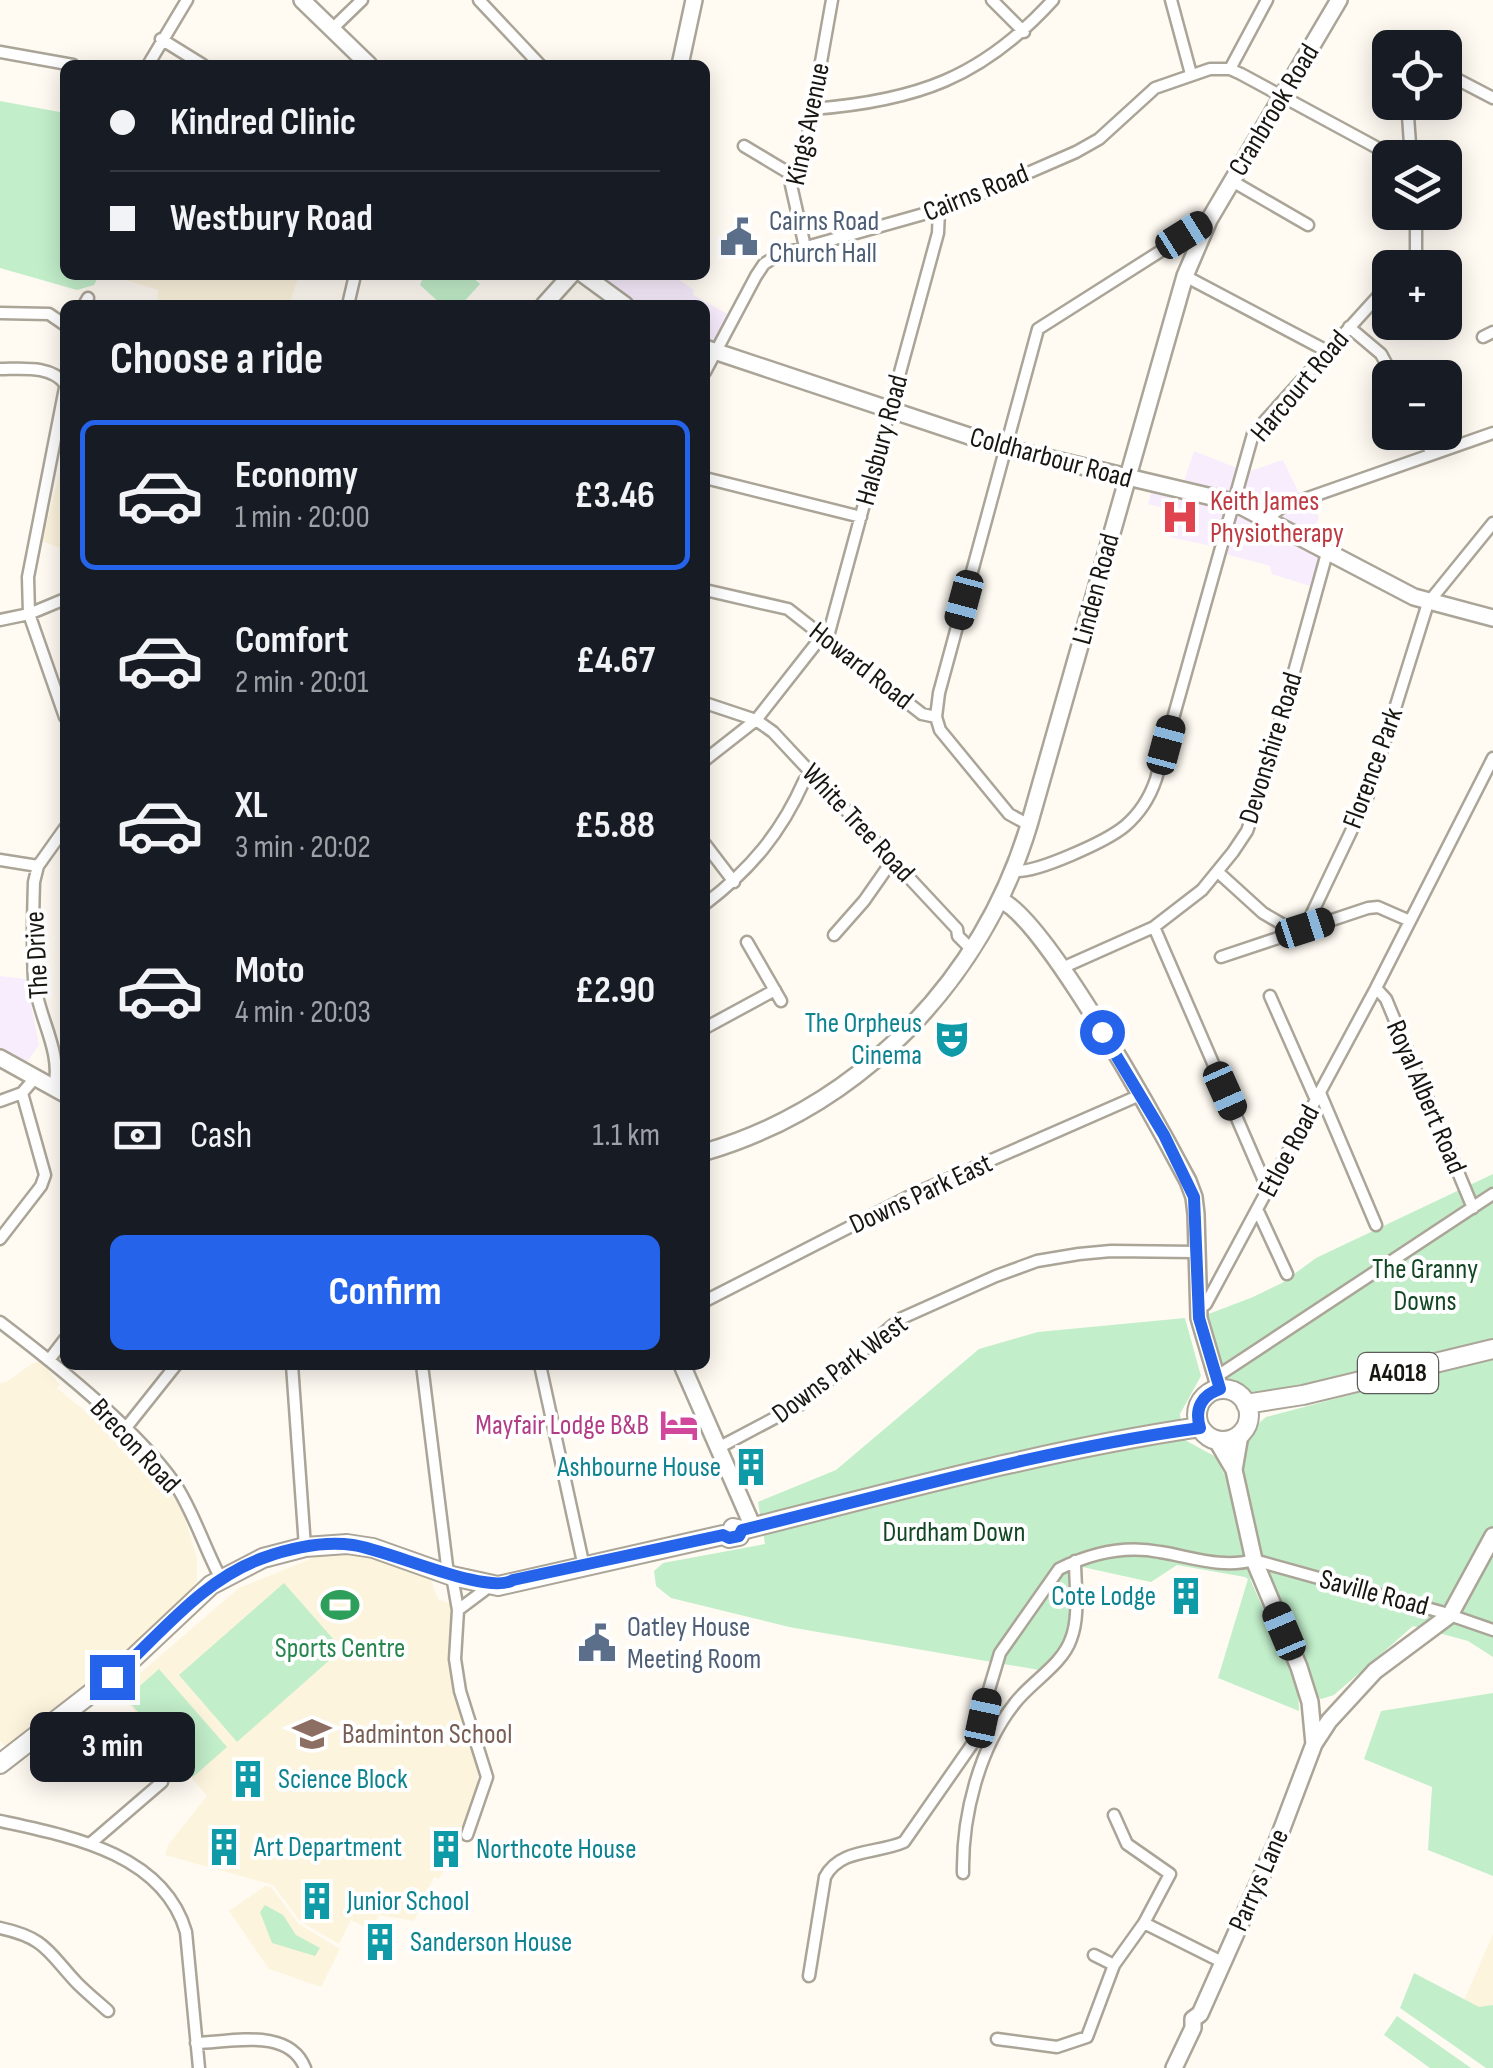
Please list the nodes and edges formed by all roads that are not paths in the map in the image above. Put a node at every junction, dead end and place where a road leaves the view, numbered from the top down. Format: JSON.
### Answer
{"nodes":[{"id":1,"x":187,"y":0,"type":"edge"},
{"id":2,"x":302,"y":0,"type":"edge"},
{"id":3,"x":362,"y":0,"type":"edge"},
{"id":4,"x":479,"y":0,"type":"edge"},
{"id":5,"x":694,"y":0,"type":"edge"},
{"id":6,"x":832,"y":0,"type":"edge"},
{"id":7,"x":992,"y":0,"type":"edge"},
{"id":8,"x":1053,"y":0,"type":"edge"},
{"id":9,"x":1171,"y":0,"type":"edge"},
{"id":10,"x":1268,"y":0,"type":"edge"},
{"id":11,"x":1339,"y":0,"type":"edge"},
{"id":12,"x":332,"y":29,"type":"junction"},
{"id":13,"x":1024,"y":32,"type":"junction"},
{"id":14,"x":161,"y":40,"type":"junction"},
{"id":15,"x":0,"y":52,"type":"edge"},
{"id":16,"x":151,"y":60,"type":"edge"},
{"id":17,"x":195,"y":60,"type":"edge"},
{"id":18,"x":365,"y":60,"type":"edge"},
{"id":19,"x":535,"y":60,"type":"edge"},
{"id":20,"x":681,"y":60,"type":"edge"},
{"id":21,"x":60,"y":63,"type":"edge"},
{"id":22,"x":1230,"y":69,"type":"junction"},
{"id":23,"x":1191,"y":74,"type":"junction"},
{"id":24,"x":1462,"y":82,"type":"edge"},
{"id":25,"x":1282,"y":96,"type":"junction"},
{"id":26,"x":1493,"y":98,"type":"edge"},
{"id":27,"x":812,"y":109,"type":"junction"},
{"id":28,"x":1372,"y":145,"type":"edge"},
{"id":29,"x":744,"y":146,"type":"dead end"},
{"id":30,"x":794,"y":176,"type":"junction"},
{"id":31,"x":1232,"y":181,"type":"junction"},
{"id":32,"x":938,"y":210,"type":"junction"},
{"id":33,"x":923,"y":215,"type":"junction"},
{"id":34,"x":1209,"y":220,"type":"junction"},
{"id":35,"x":1308,"y":225,"type":"dead end"},
{"id":36,"x":935,"y":240,"type":"junction"},
{"id":37,"x":805,"y":247,"type":"junction"},
{"id":38,"x":1185,"y":276,"type":"junction"},
{"id":39,"x":566,"y":280,"type":"edge"},
{"id":40,"x":591,"y":280,"type":"edge"},
{"id":41,"x":548,"y":300,"type":"edge"},
{"id":42,"x":618,"y":300,"type":"edge"},
{"id":43,"x":1372,"y":302,"type":"edge"},
{"id":44,"x":0,"y":313,"type":"edge"},
{"id":45,"x":60,"y":322,"type":"edge"},
{"id":46,"x":1350,"y":326,"type":"junction"},
{"id":47,"x":710,"y":350,"type":"edge"},
{"id":48,"x":1327,"y":351,"type":"junction"},
{"id":49,"x":1384,"y":360,"type":"edge"},
{"id":50,"x":0,"y":368,"type":"edge"},
{"id":51,"x":60,"y":379,"type":"edge"},
{"id":52,"x":60,"y":411,"type":"edge"},
{"id":53,"x":890,"y":412,"type":"junction"},
{"id":54,"x":1493,"y":433,"type":"edge"},
{"id":55,"x":1005,"y":448,"type":"junction"},
{"id":56,"x":1430,"y":450,"type":"edge"},
{"id":57,"x":1432,"y":454,"type":"junction"},
{"id":58,"x":1126,"y":478,"type":"junction"},
{"id":59,"x":710,"y":479,"type":"edge"},
{"id":60,"x":1233,"y":502,"type":"junction"},
{"id":61,"x":861,"y":517,"type":"junction"},
{"id":62,"x":1267,"y":518,"type":"junction"},
{"id":63,"x":1493,"y":523,"type":"edge"},
{"id":64,"x":1327,"y":553,"type":"junction"},
{"id":65,"x":710,"y":591,"type":"edge"},
{"id":66,"x":60,"y":601,"type":"edge"},
{"id":67,"x":1428,"y":603,"type":"junction"},
{"id":68,"x":30,"y":614,"type":"junction"},
{"id":69,"x":1493,"y":618,"type":"edge"},
{"id":70,"x":0,"y":620,"type":"edge"},
{"id":71,"x":824,"y":638,"type":"junction"},
{"id":72,"x":60,"y":702,"type":"edge"},
{"id":73,"x":710,"y":705,"type":"edge"},
{"id":74,"x":936,"y":717,"type":"junction"},
{"id":75,"x":756,"y":720,"type":"junction"},
{"id":76,"x":710,"y":756,"type":"edge"},
{"id":77,"x":1493,"y":758,"type":"edge"},
{"id":78,"x":811,"y":774,"type":"junction"},
{"id":79,"x":1030,"y":825,"type":"junction"},
{"id":80,"x":60,"y":835,"type":"edge"},
{"id":81,"x":710,"y":851,"type":"edge"},
{"id":82,"x":0,"y":860,"type":"edge"},
{"id":83,"x":892,"y":861,"type":"junction"},
{"id":84,"x":38,"y":866,"type":"junction"},
{"id":85,"x":1014,"y":871,"type":"junction"},
{"id":86,"x":1219,"y":872,"type":"junction"},
{"id":87,"x":734,"y":882,"type":"junction"},
{"id":88,"x":1000,"y":900,"type":"junction"},
{"id":89,"x":710,"y":905,"type":"edge"},
{"id":90,"x":1410,"y":921,"type":"junction"},
{"id":91,"x":1154,"y":927,"type":"junction"},
{"id":92,"x":1300,"y":930,"type":"junction"},
{"id":93,"x":834,"y":935,"type":"dead end"},
{"id":94,"x":747,"y":942,"type":"dead end"},
{"id":95,"x":976,"y":943,"type":"junction"},
{"id":96,"x":1221,"y":957,"type":"dead end"},
{"id":97,"x":1062,"y":968,"type":"junction"},
{"id":98,"x":1376,"y":988,"type":"junction"},
{"id":99,"x":775,"y":990,"type":"junction"},
{"id":100,"x":1270,"y":996,"type":"dead end"},
{"id":101,"x":782,"y":1001,"type":"dead end"},
{"id":102,"x":710,"y":1025,"type":"edge"},
{"id":103,"x":0,"y":1058,"type":"edge"},
{"id":104,"x":35,"y":1078,"type":"junction"},
{"id":105,"x":59,"y":1091,"type":"edge"},
{"id":106,"x":22,"y":1093,"type":"junction"},
{"id":107,"x":1140,"y":1095,"type":"junction"},
{"id":108,"x":1318,"y":1096,"type":"junction"},
{"id":109,"x":0,"y":1102,"type":"edge"},
{"id":110,"x":710,"y":1150,"type":"edge"},
{"id":111,"x":1268,"y":1190,"type":"junction"},
{"id":112,"x":1493,"y":1194,"type":"edge"},
{"id":113,"x":1473,"y":1208,"type":"junction"},
{"id":114,"x":1258,"y":1210,"type":"junction"},
{"id":115,"x":1376,"y":1226,"type":"dead end"},
{"id":116,"x":0,"y":1240,"type":"edge"},
{"id":117,"x":1196,"y":1252,"type":"junction"},
{"id":118,"x":1286,"y":1274,"type":"dead end"},
{"id":119,"x":710,"y":1298,"type":"edge"},
{"id":120,"x":1198,"y":1310,"type":"junction"},
{"id":121,"x":0,"y":1322,"type":"edge"},
{"id":122,"x":60,"y":1345,"type":"edge"},
{"id":123,"x":1493,"y":1349,"type":"edge"},
{"id":124,"x":48,"y":1360,"type":"junction"},
{"id":125,"x":172,"y":1370,"type":"edge"},
{"id":126,"x":292,"y":1370,"type":"edge"},
{"id":127,"x":423,"y":1370,"type":"edge"},
{"id":128,"x":541,"y":1370,"type":"edge"},
{"id":129,"x":684,"y":1370,"type":"edge"},
{"id":130,"x":1219,"y":1381,"type":"junction"},
{"id":131,"x":1247,"y":1409,"type":"junction"},
{"id":132,"x":1198,"y":1422,"type":"junction"},
{"id":133,"x":125,"y":1430,"type":"junction"},
{"id":134,"x":1240,"y":1436,"type":"junction"},
{"id":135,"x":1217,"y":1441,"type":"junction"},
{"id":136,"x":718,"y":1448,"type":"junction"},
{"id":137,"x":1234,"y":1470,"type":"junction"},
{"id":138,"x":747,"y":1528,"type":"junction"},
{"id":139,"x":1493,"y":1536,"type":"edge"},
{"id":140,"x":305,"y":1546,"type":"junction"},
{"id":141,"x":1254,"y":1560,"type":"junction"},
{"id":142,"x":1076,"y":1561,"type":"junction"},
{"id":143,"x":584,"y":1567,"type":"junction"},
{"id":144,"x":450,"y":1575,"type":"junction"},
{"id":145,"x":216,"y":1582,"type":"junction"},
{"id":146,"x":488,"y":1583,"type":"junction"},
{"id":147,"x":458,"y":1610,"type":"junction"},
{"id":148,"x":1449,"y":1610,"type":"junction"},
{"id":149,"x":1493,"y":1630,"type":"edge"},
{"id":150,"x":1314,"y":1744,"type":"junction"},
{"id":151,"x":0,"y":1764,"type":"edge"},
{"id":152,"x":162,"y":1782,"type":"dead end"},
{"id":153,"x":1114,"y":1815,"type":"dead end"},
{"id":154,"x":0,"y":1821,"type":"edge"},
{"id":155,"x":467,"y":1835,"type":"dead end"},
{"id":156,"x":90,"y":1844,"type":"junction"},
{"id":157,"x":963,"y":1872,"type":"dead end"},
{"id":158,"x":1150,"y":1884,"type":"dead end"},
{"id":159,"x":1161,"y":1890,"type":"junction"},
{"id":160,"x":1144,"y":1924,"type":"junction"},
{"id":161,"x":1,"y":1932,"type":"edge"},
{"id":162,"x":1094,"y":1954,"type":"dead end"},
{"id":163,"x":1222,"y":1962,"type":"junction"},
{"id":164,"x":1114,"y":1965,"type":"junction"},
{"id":165,"x":814,"y":1972,"type":"dead end"},
{"id":166,"x":108,"y":2011,"type":"dead end"},
{"id":167,"x":997,"y":2039,"type":"dead end"},
{"id":168,"x":196,"y":2043,"type":"junction"},
{"id":169,"x":199,"y":2068,"type":"edge"},
{"id":170,"x":305,"y":2068,"type":"edge"},
{"id":171,"x":1174,"y":2068,"type":"edge"}],
"edges":[{"from":1,"to":14,"type":"street"},
{"from":2,"to":12,"type":"main road"},
{"from":3,"to":12,"type":"street"},
{"from":4,"to":19,"type":"street"},
{"from":5,"to":20,"type":"main road"},
{"from":6,"to":27,"type":"street","name":"Kings Avenue"},
{"from":7,"to":13,"type":"street"},
{"from":8,"to":13,"type":"street"},
{"from":9,"to":23,"type":"street"},
{"from":10,"to":22,"type":"street"},
{"from":11,"to":25,"type":"main road","name":"Cranbrook Road"},
{"from":12,"to":18,"type":"main road"},
{"from":13,"to":27,"type":"street"},
{"from":14,"to":16,"type":"street"},
{"from":14,"to":17,"type":"street"},
{"from":15,"to":21,"type":"street"},
{"from":22,"to":23,"type":"street","name":"Cairns Road"},
{"from":22,"to":25,"type":"street"},
{"from":23,"to":32,"type":"street","name":"Cairns Road"},
{"from":24,"to":26,"type":"street"},
{"from":25,"to":28,"type":"street"},
{"from":25,"to":31,"type":"main road","name":"Cranbrook Road"},
{"from":27,"to":30,"type":"street","name":"Kings Avenue"},
{"from":29,"to":30,"type":"street"},
{"from":30,"to":37,"type":"street","name":"Kings Avenue"},
{"from":31,"to":34,"type":"main road","name":"Cranbrook Road"},
{"from":31,"to":35,"type":"street"},
{"from":32,"to":33,"type":"street","name":"Cairns Road"},
{"from":32,"to":36,"type":"street","name":"Halsbury Road"},
{"from":33,"to":36,"type":"street"},
{"from":33,"to":37,"type":"street","name":"Cairns Road"},
{"from":34,"to":38,"type":"main road","name":"Linden Road"},
{"from":34,"to":55,"type":"street"},
{"from":36,"to":53,"type":"street","name":"Halsbury Road"},
{"from":37,"to":47,"type":"street","name":"Cairns Road"},
{"from":38,"to":48,"type":"street"},
{"from":38,"to":58,"type":"main road","name":"Linden Road"},
{"from":39,"to":41,"type":"main road"},
{"from":40,"to":42,"type":"main road"},
{"from":43,"to":46,"type":"street","name":"Harcourt Road"},
{"from":44,"to":45,"type":"street"},
{"from":46,"to":48,"type":"street","name":"Harcourt Road"},
{"from":46,"to":49,"type":"street"},
{"from":47,"to":53,"type":"main road","name":"Coldharbour Road"},
{"from":48,"to":60,"type":"street","name":"Harcourt Road"},
{"from":50,"to":51,"type":"street"},
{"from":52,"to":68,"type":"street"},
{"from":53,"to":55,"type":"main road","name":"Coldharbour Road"},
{"from":53,"to":61,"type":"street","name":"Halsbury Road"},
{"from":54,"to":57,"type":"street"},
{"from":55,"to":58,"type":"main road","name":"Coldharbour Road"},
{"from":55,"to":74,"type":"street"},
{"from":56,"to":57,"type":"street"},
{"from":57,"to":62,"type":"street"},
{"from":58,"to":60,"type":"main road","name":"Coldharbour Road"},
{"from":58,"to":79,"type":"main road","name":"Linden Road"},
{"from":59,"to":61,"type":"street"},
{"from":60,"to":62,"type":"main road","name":"Coldharbour Road"},
{"from":60,"to":85,"type":"street","name":"Harcourt Road"},
{"from":61,"to":71,"type":"street","name":"Halsbury Road"},
{"from":62,"to":64,"type":"main road","name":"Coldharbour Road"},
{"from":63,"to":67,"type":"street"},
{"from":64,"to":67,"type":"main road","name":"Coldharbour Road"},
{"from":64,"to":86,"type":"street","name":"Devonshire Road"},
{"from":65,"to":71,"type":"street","name":"Howard Road"},
{"from":66,"to":68,"type":"street"},
{"from":67,"to":69,"type":"main road","name":"Coldharbour Road"},
{"from":67,"to":92,"type":"street","name":"Florence Park"},
{"from":68,"to":70,"type":"street"},
{"from":68,"to":72,"type":"street"},
{"from":71,"to":74,"type":"street","name":"Howard Road"},
{"from":71,"to":75,"type":"street"},
{"from":73,"to":75,"type":"street"},
{"from":74,"to":79,"type":"street","name":"Howard Road"},
{"from":75,"to":76,"type":"street"},
{"from":75,"to":78,"type":"street","name":"White Tree Road"},
{"from":77,"to":90,"type":"street","name":"Etloe Road"},
{"from":78,"to":83,"type":"street","name":"White Tree Road"},
{"from":78,"to":87,"type":"street"},
{"from":79,"to":85,"type":"main road","name":"Linden Road"},
{"from":80,"to":84,"type":"street","name":"The Drive"},
{"from":81,"to":87,"type":"street"},
{"from":82,"to":84,"type":"street"},
{"from":83,"to":93,"type":"street"},
{"from":83,"to":95,"type":"street","name":"White Tree Road"},
{"from":84,"to":105,"type":"street","name":"The Drive"},
{"from":85,"to":88,"type":"main road","name":"Linden Road"},
{"from":86,"to":91,"type":"street","name":"Devonshire Road"},
{"from":86,"to":92,"type":"street"},
{"from":87,"to":89,"type":"street"},
{"from":88,"to":95,"type":"main road","name":"Linden Road"},
{"from":88,"to":97,"type":"main road"},
{"from":90,"to":92,"type":"street"},
{"from":90,"to":98,"type":"street","name":"Etloe Road"},
{"from":91,"to":97,"type":"street","name":"Devonshire Road"},
{"from":91,"to":111,"type":"street"},
{"from":92,"to":96,"type":"street"},
{"from":94,"to":99,"type":"street"},
{"from":95,"to":110,"type":"main road","name":"Linden Road"},
{"from":97,"to":107,"type":"main road"},
{"from":98,"to":108,"type":"street","name":"Etloe Road"},
{"from":98,"to":113,"type":"street","name":"Royal Albert Road"},
{"from":99,"to":101,"type":"street"},
{"from":99,"to":102,"type":"street"},
{"from":100,"to":108,"type":"street"},
{"from":103,"to":104,"type":"main road"},
{"from":104,"to":105,"type":"main road"},
{"from":104,"to":106,"type":"street"},
{"from":106,"to":109,"type":"street"},
{"from":106,"to":116,"type":"street"},
{"from":107,"to":117,"type":"main road"},
{"from":107,"to":119,"type":"street","name":"Downs Park East"},
{"from":108,"to":111,"type":"street","name":"Etloe Road"},
{"from":108,"to":115,"type":"street"},
{"from":111,"to":114,"type":"street","name":"Etloe Road"},
{"from":112,"to":113,"type":"street"},
{"from":113,"to":130,"type":"street"},
{"from":114,"to":118,"type":"street"},
{"from":114,"to":120,"type":"street","name":"Etloe Road"},
{"from":117,"to":120,"type":"main road"},
{"from":117,"to":136,"type":"street","name":"Downs Park West"},
{"from":120,"to":130,"type":"main road"},
{"from":121,"to":124,"type":"street","name":"Brecon Road"},
{"from":122,"to":124,"type":"street"},
{"from":123,"to":131,"type":"main road","number":"A4018"},
{"from":124,"to":133,"type":"street","name":"Brecon Road"},
{"from":125,"to":133,"type":"street"},
{"from":126,"to":140,"type":"street"},
{"from":127,"to":144,"type":"street"},
{"from":128,"to":143,"type":"street"},
{"from":129,"to":136,"type":"main road"},
{"from":130,"to":131,"type":"main road"},
{"from":130,"to":132,"type":"main road"},
{"from":131,"to":134,"type":"main road"},
{"from":132,"to":135,"type":"main road"},
{"from":132,"to":138,"type":"main road"},
{"from":133,"to":145,"type":"street","name":"Brecon Road"},
{"from":134,"to":135,"type":"main road"},
{"from":134,"to":137,"type":"main road","name":"Parrys Lane"},
{"from":135,"to":137,"type":"main road","name":"Parrys Lane"},
{"from":136,"to":138,"type":"main road"},
{"from":137,"to":141,"type":"main road","name":"Parrys Lane"},
{"from":138,"to":143,"type":"main road"},
{"from":139,"to":148,"type":"main road","name":"Parrys Lane"},
{"from":140,"to":144,"type":"main road"},
{"from":140,"to":145,"type":"main road"},
{"from":141,"to":142,"type":"street","name":"Saville Road"},
{"from":141,"to":148,"type":"street","name":"Saville Road"},
{"from":141,"to":150,"type":"main road","name":"Parrys Lane"},
{"from":142,"to":157,"type":"street"},
{"from":142,"to":165,"type":"street"},
{"from":143,"to":146,"type":"main road"},
{"from":144,"to":146,"type":"main road"},
{"from":144,"to":147,"type":"street"},
{"from":145,"to":151,"type":"main road"},
{"from":146,"to":147,"type":"street"},
{"from":147,"to":155,"type":"street"},
{"from":148,"to":149,"type":"street","name":"Saville Road"},
{"from":148,"to":150,"type":"main road","name":"Parrys Lane"},
{"from":150,"to":163,"type":"main road","name":"Parrys Lane"},
{"from":152,"to":156,"type":"street"},
{"from":153,"to":159,"type":"street"},
{"from":154,"to":156,"type":"street"},
{"from":156,"to":168,"type":"street"},
{"from":158,"to":159,"type":"street"},
{"from":159,"to":160,"type":"street"},
{"from":160,"to":163,"type":"street"},
{"from":160,"to":164,"type":"street"},
{"from":161,"to":166,"type":"street"},
{"from":162,"to":164,"type":"street"},
{"from":163,"to":171,"type":"main road","name":"Parrys Lane"},
{"from":164,"to":167,"type":"street"},
{"from":168,"to":169,"type":"street"},
{"from":168,"to":170,"type":"street"}]}
